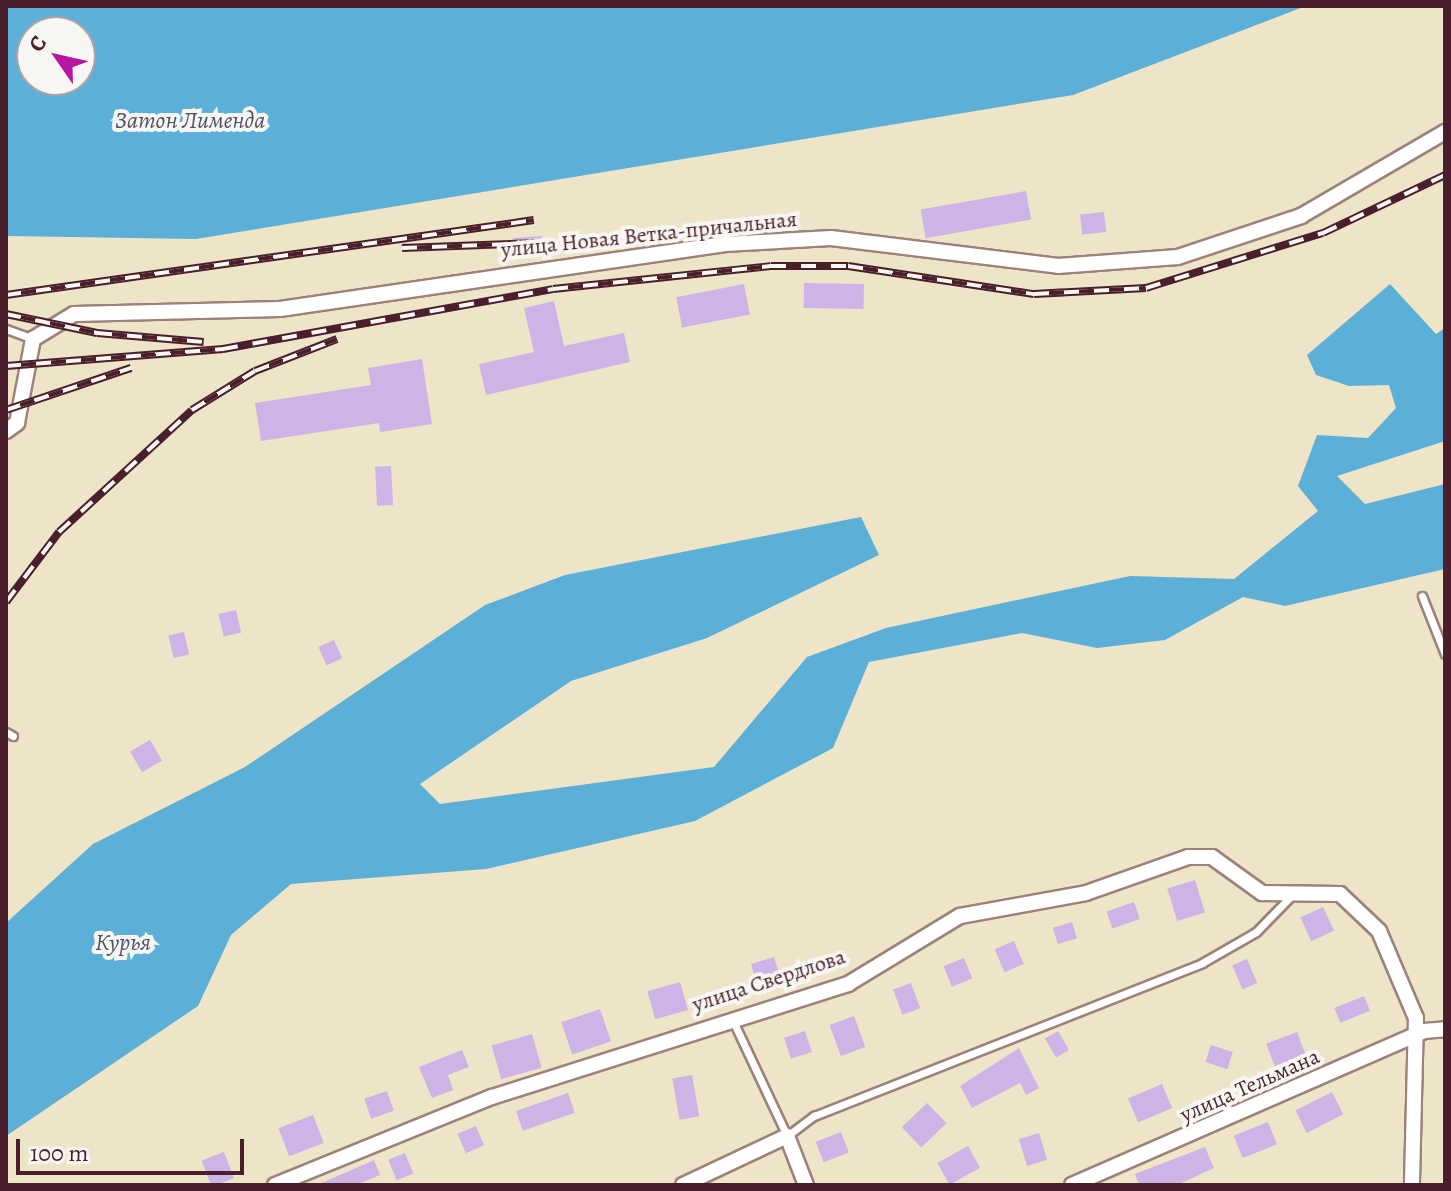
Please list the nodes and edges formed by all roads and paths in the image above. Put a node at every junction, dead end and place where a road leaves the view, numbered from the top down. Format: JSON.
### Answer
{"nodes":[{"id":1,"x":1445,"y":132,"type":"edge"},
{"id":2,"x":6,"y":329,"type":"edge"},
{"id":3,"x":33,"y":339,"type":"junction"},
{"id":4,"x":6,"y":431,"type":"edge"},
{"id":5,"x":1422,"y":596,"type":"dead end"},
{"id":6,"x":1445,"y":654,"type":"edge"},
{"id":7,"x":1293,"y":894,"type":"junction"},
{"id":8,"x":730,"y":1016,"type":"junction"},
{"id":9,"x":1445,"y":1029,"type":"edge"},
{"id":10,"x":1414,"y":1038,"type":"junction"},
{"id":11,"x":787,"y":1136,"type":"junction"},
{"id":12,"x":275,"y":1185,"type":"edge"},
{"id":13,"x":683,"y":1185,"type":"edge"},
{"id":14,"x":806,"y":1185,"type":"edge"},
{"id":15,"x":1072,"y":1185,"type":"edge"},
{"id":16,"x":1412,"y":1185,"type":"edge"}],
"edges":[{"from":1,"to":3,"type":"street","name":"улица Новая Ветка-причальная"},
{"from":2,"to":3,"type":"lane"},
{"from":3,"to":4,"type":"street"},
{"from":5,"to":6,"type":"lane"},
{"from":7,"to":8,"type":"street","name":"улица Свердлова"},
{"from":7,"to":10,"type":"street","name":"улица Свердлова"},
{"from":7,"to":11,"type":"lane"},
{"from":8,"to":11,"type":"lane"},
{"from":8,"to":12,"type":"street","name":"улица Свердлова"},
{"from":9,"to":10,"type":"street","name":"улица Тельмана"},
{"from":10,"to":15,"type":"street","name":"улица Тельмана"},
{"from":10,"to":16,"type":"street","name":"улица Свердлова"},
{"from":11,"to":13,"type":"street"},
{"from":11,"to":14,"type":"street"}]}
